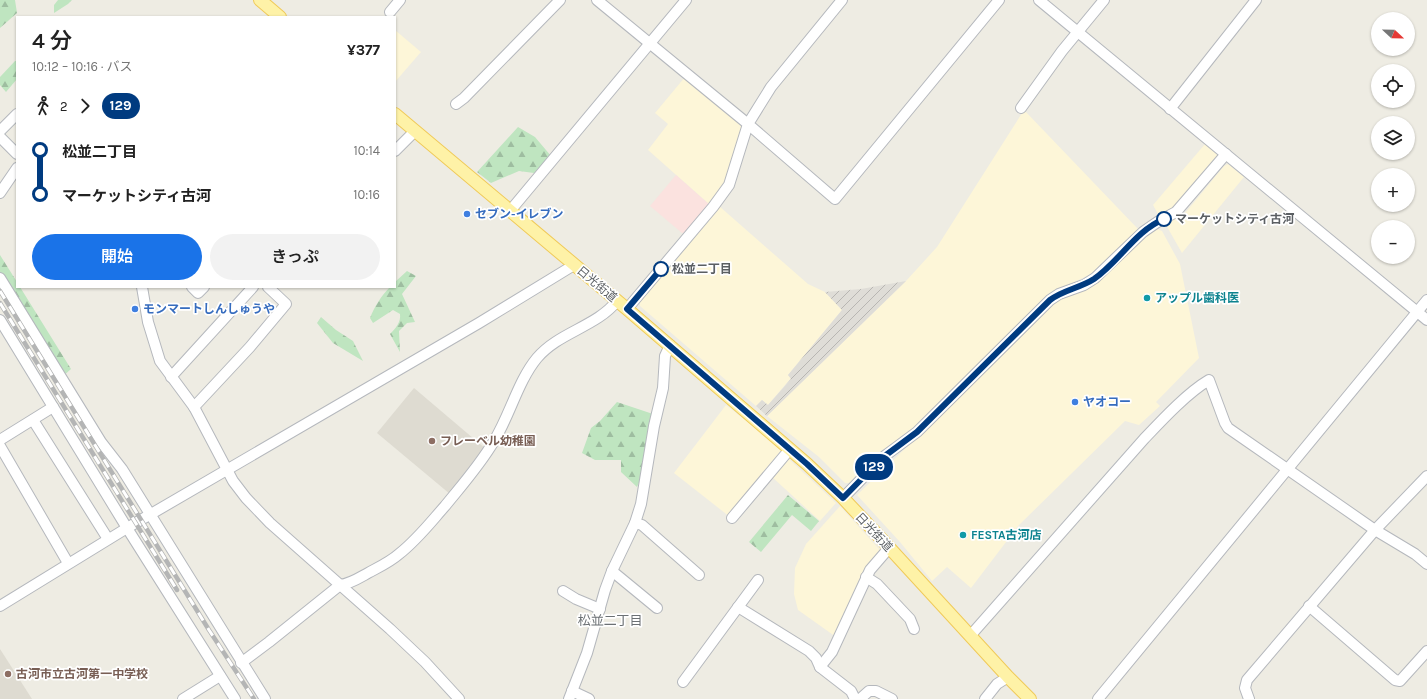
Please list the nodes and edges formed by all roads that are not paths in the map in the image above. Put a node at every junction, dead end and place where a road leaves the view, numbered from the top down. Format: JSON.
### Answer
{"nodes":[{"id":1,"x":260,"y":0,"type":"edge"},
{"id":2,"x":400,"y":0,"type":"edge"},
{"id":3,"x":560,"y":0,"type":"edge"},
{"id":4,"x":597,"y":0,"type":"edge"},
{"id":5,"x":686,"y":0,"type":"edge"},
{"id":6,"x":842,"y":0,"type":"edge"},
{"id":7,"x":999,"y":0,"type":"edge"},
{"id":8,"x":1039,"y":0,"type":"edge"},
{"id":9,"x":1104,"y":0,"type":"edge"},
{"id":10,"x":1256,"y":0,"type":"edge"},
{"id":11,"x":390,"y":12,"type":"dead end"},
{"id":12,"x":279,"y":16,"type":"edge"},
{"id":13,"x":1078,"y":33,"type":"junction"},
{"id":14,"x":650,"y":43,"type":"junction"},
{"id":15,"x":456,"y":104,"type":"dead end"},
{"id":16,"x":1021,"y":108,"type":"dead end"},
{"id":17,"x":1170,"y":109,"type":"junction"},
{"id":18,"x":16,"y":115,"type":"edge"},
{"id":19,"x":396,"y":115,"type":"edge"},
{"id":20,"x":748,"y":124,"type":"junction"},
{"id":21,"x":0,"y":131,"type":"edge"},
{"id":22,"x":415,"y":131,"type":"junction"},
{"id":23,"x":0,"y":138,"type":"edge"},
{"id":24,"x":396,"y":150,"type":"edge"},
{"id":25,"x":16,"y":153,"type":"edge"},
{"id":26,"x":1226,"y":154,"type":"junction"},
{"id":27,"x":16,"y":170,"type":"edge"},
{"id":28,"x":0,"y":194,"type":"edge"},
{"id":29,"x":510,"y":211,"type":"junction"},
{"id":30,"x":574,"y":265,"type":"junction"},
{"id":31,"x":0,"y":278,"type":"edge"},
{"id":32,"x":142,"y":288,"type":"edge"},
{"id":33,"x":193,"y":288,"type":"edge"},
{"id":34,"x":203,"y":288,"type":"edge"},
{"id":35,"x":252,"y":288,"type":"edge"},
{"id":36,"x":269,"y":288,"type":"edge"},
{"id":37,"x":1427,"y":300,"type":"edge"},
{"id":38,"x":617,"y":301,"type":"junction"},
{"id":39,"x":627,"y":309,"type":"junction"},
{"id":40,"x":1417,"y":312,"type":"junction"},
{"id":41,"x":0,"y":320,"type":"edge"},
{"id":42,"x":1427,"y":320,"type":"edge"},
{"id":43,"x":670,"y":346,"type":"junction"},
{"id":44,"x":170,"y":377,"type":"junction"},
{"id":45,"x":53,"y":407,"type":"junction"},
{"id":46,"x":194,"y":407,"type":"junction"},
{"id":47,"x":33,"y":420,"type":"junction"},
{"id":48,"x":0,"y":440,"type":"edge"},
{"id":49,"x":0,"y":446,"type":"edge"},
{"id":50,"x":790,"y":449,"type":"junction"},
{"id":51,"x":228,"y":468,"type":"junction"},
{"id":52,"x":1287,"y":470,"type":"junction"},
{"id":53,"x":1427,"y":476,"type":"edge"},
{"id":54,"x":843,"y":498,"type":"junction"},
{"id":55,"x":150,"y":514,"type":"junction"},
{"id":56,"x":732,"y":518,"type":"dead end"},
{"id":57,"x":635,"y":524,"type":"junction"},
{"id":58,"x":126,"y":528,"type":"junction"},
{"id":59,"x":1375,"y":530,"type":"junction"},
{"id":60,"x":108,"y":539,"type":"junction"},
{"id":61,"x":889,"y":548,"type":"junction"},
{"id":62,"x":68,"y":563,"type":"junction"},
{"id":63,"x":1427,"y":564,"type":"edge"},
{"id":64,"x":612,"y":571,"type":"junction"},
{"id":65,"x":698,"y":575,"type":"dead end"},
{"id":66,"x":866,"y":577,"type":"junction"},
{"id":67,"x":758,"y":580,"type":"dead end"},
{"id":68,"x":340,"y":585,"type":"junction"},
{"id":69,"x":563,"y":591,"type":"dead end"},
{"id":70,"x":0,"y":606,"type":"edge"},
{"id":71,"x":1309,"y":606,"type":"junction"},
{"id":72,"x":738,"y":607,"type":"junction"},
{"id":73,"x":657,"y":608,"type":"dead end"},
{"id":74,"x":600,"y":609,"type":"junction"},
{"id":75,"x":914,"y":629,"type":"dead end"},
{"id":76,"x":970,"y":636,"type":"junction"},
{"id":77,"x":1427,"y":651,"type":"edge"},
{"id":78,"x":241,"y":663,"type":"junction"},
{"id":79,"x":820,"y":667,"type":"junction"},
{"id":80,"x":220,"y":676,"type":"junction"},
{"id":81,"x":1008,"y":677,"type":"junction"},
{"id":82,"x":683,"y":682,"type":"dead end"},
{"id":83,"x":571,"y":695,"type":"edge"},
{"id":84,"x":183,"y":699,"type":"edge"},
{"id":85,"x":235,"y":699,"type":"edge"},
{"id":86,"x":265,"y":699,"type":"edge"},
{"id":87,"x":459,"y":699,"type":"edge"},
{"id":88,"x":589,"y":699,"type":"edge"},
{"id":89,"x":855,"y":699,"type":"edge"},
{"id":90,"x":860,"y":699,"type":"edge"},
{"id":91,"x":892,"y":699,"type":"edge"},
{"id":92,"x":986,"y":699,"type":"edge"},
{"id":93,"x":1030,"y":699,"type":"edge"},
{"id":94,"x":1098,"y":699,"type":"edge"},
{"id":95,"x":1249,"y":699,"type":"edge"}],
"edges":[{"from":1,"to":12,"type":"main road"},
{"from":2,"to":11,"type":"street"},
{"from":3,"to":15,"type":"street"},
{"from":4,"to":14,"type":"street"},
{"from":5,"to":14,"type":"street"},
{"from":6,"to":20,"type":"street"},
{"from":7,"to":20,"type":"street"},
{"from":8,"to":13,"type":"street"},
{"from":9,"to":13,"type":"street"},
{"from":10,"to":17,"type":"street"},
{"from":13,"to":16,"type":"street"},
{"from":13,"to":17,"type":"street"},
{"from":14,"to":20,"type":"street"},
{"from":14,"to":29,"type":"street"},
{"from":17,"to":26,"type":"street"},
{"from":18,"to":21,"type":"street"},
{"from":19,"to":22,"type":"main road","name":"日光街道"},
{"from":20,"to":39,"type":"street"},
{"from":22,"to":24,"type":"street"},
{"from":22,"to":29,"type":"main road","name":"日光街道"},
{"from":23,"to":25,"type":"street"},
{"from":26,"to":40,"type":"street"},
{"from":26,"to":54,"type":"street"},
{"from":27,"to":28,"type":"street"},
{"from":29,"to":30,"type":"main road","name":"日光街道"},
{"from":30,"to":38,"type":"main road","name":"日光街道"},
{"from":30,"to":51,"type":"street"},
{"from":31,"to":55,"type":"street"},
{"from":32,"to":44,"type":"street"},
{"from":33,"to":34,"type":"street"},
{"from":35,"to":44,"type":"street"},
{"from":36,"to":46,"type":"street"},
{"from":37,"to":40,"type":"street"},
{"from":38,"to":39,"type":"main road","name":"日光街道"},
{"from":38,"to":68,"type":"street"},
{"from":39,"to":43,"type":"main road","name":"日光街道"},
{"from":40,"to":42,"type":"street"},
{"from":40,"to":52,"type":"street"},
{"from":41,"to":45,"type":"street"},
{"from":43,"to":50,"type":"main road","name":"日光街道"},
{"from":43,"to":57,"type":"street"},
{"from":44,"to":46,"type":"street"},
{"from":45,"to":47,"type":"street"},
{"from":45,"to":58,"type":"street"},
{"from":46,"to":51,"type":"street"},
{"from":47,"to":48,"type":"street"},
{"from":47,"to":60,"type":"street"},
{"from":49,"to":62,"type":"street"},
{"from":50,"to":54,"type":"main road","name":"日光街道"},
{"from":50,"to":56,"type":"street"},
{"from":51,"to":55,"type":"street"},
{"from":51,"to":68,"type":"street"},
{"from":52,"to":59,"type":"street"},
{"from":52,"to":76,"type":"street"},
{"from":52,"to":94,"type":"street"},
{"from":53,"to":59,"type":"street"},
{"from":54,"to":61,"type":"main road","name":"日光街道"},
{"from":55,"to":58,"type":"street"},
{"from":55,"to":78,"type":"street"},
{"from":57,"to":64,"type":"street"},
{"from":57,"to":65,"type":"street"},
{"from":58,"to":60,"type":"street"},
{"from":58,"to":80,"type":"street"},
{"from":59,"to":63,"type":"street"},
{"from":59,"to":71,"type":"street"},
{"from":60,"to":62,"type":"street"},
{"from":61,"to":66,"type":"street"},
{"from":61,"to":76,"type":"main road","name":"日光街道"},
{"from":62,"to":70,"type":"street"},
{"from":64,"to":73,"type":"street"},
{"from":64,"to":74,"type":"street"},
{"from":66,"to":75,"type":"street"},
{"from":66,"to":79,"type":"street"},
{"from":67,"to":72,"type":"street"},
{"from":68,"to":78,"type":"street"},
{"from":68,"to":87,"type":"street"},
{"from":69,"to":74,"type":"street"},
{"from":71,"to":77,"type":"street"},
{"from":71,"to":95,"type":"street"},
{"from":72,"to":79,"type":"street"},
{"from":72,"to":82,"type":"street"},
{"from":74,"to":83,"type":"street"},
{"from":76,"to":81,"type":"main road","name":"日光街道"},
{"from":78,"to":86,"type":"street"},
{"from":79,"to":89,"type":"street"},
{"from":80,"to":84,"type":"street"},
{"from":80,"to":85,"type":"street"},
{"from":81,"to":92,"type":"street"},
{"from":81,"to":93,"type":"main road","name":"日光街道"},
{"from":83,"to":88,"type":"street"},
{"from":90,"to":91,"type":"street"}]}
